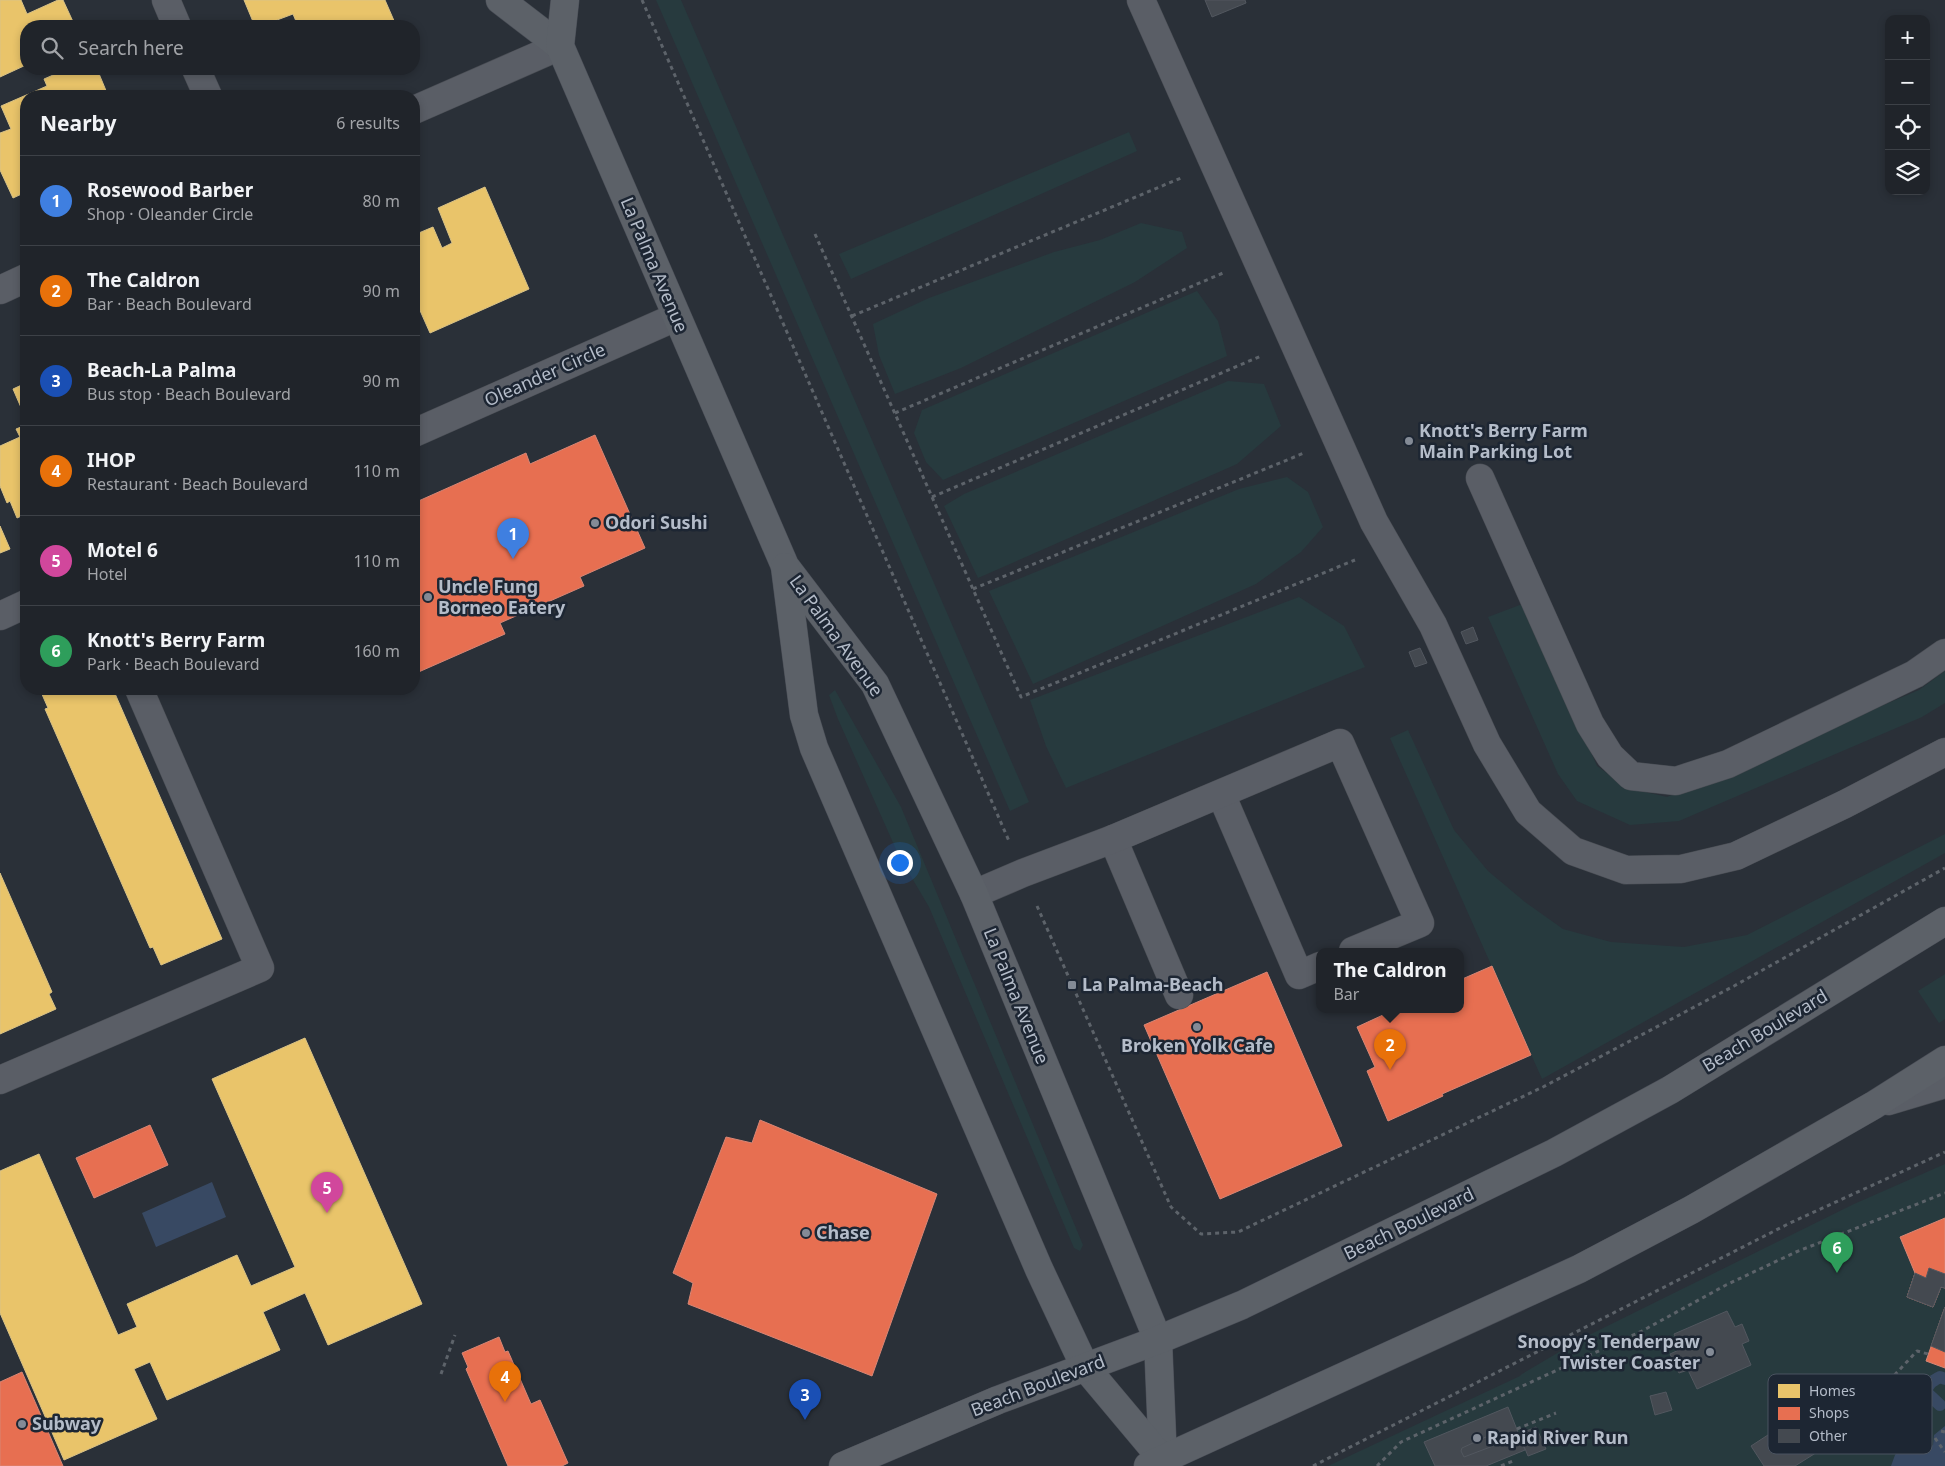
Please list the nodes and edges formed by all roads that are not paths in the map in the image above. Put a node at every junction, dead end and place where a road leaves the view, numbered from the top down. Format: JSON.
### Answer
{"nodes":[{"id":1,"x":166,"y":0,"type":"edge"},
{"id":2,"x":500,"y":0,"type":"edge"},
{"id":3,"x":565,"y":0,"type":"edge"},
{"id":4,"x":1141,"y":0,"type":"edge"},
{"id":5,"x":174,"y":20,"type":"edge"},
{"id":6,"x":560,"y":46,"type":"junction"},
{"id":7,"x":199,"y":75,"type":"edge"},
{"id":8,"x":205,"y":90,"type":"edge"},
{"id":9,"x":420,"y":107,"type":"edge"},
{"id":10,"x":20,"y":281,"type":"edge"},
{"id":11,"x":0,"y":290,"type":"edge"},
{"id":12,"x":676,"y":317,"type":"junction"},
{"id":13,"x":420,"y":430,"type":"edge"},
{"id":14,"x":1480,"y":478,"type":"dead end"},
{"id":15,"x":784,"y":566,"type":"junction"},
{"id":16,"x":20,"y":607,"type":"edge"},
{"id":17,"x":0,"y":616,"type":"edge"},
{"id":18,"x":1945,"y":653,"type":"edge"},
{"id":19,"x":142,"y":695,"type":"edge"},
{"id":20,"x":1945,"y":752,"type":"edge"},
{"id":21,"x":1221,"y":794,"type":"junction"},
{"id":22,"x":1113,"y":839,"type":"junction"},
{"id":23,"x":974,"y":894,"type":"junction"},
{"id":24,"x":1945,"y":921,"type":"edge"},
{"id":25,"x":1360,"y":948,"type":"edge"},
{"id":26,"x":1316,"y":968,"type":"edge"},
{"id":27,"x":1179,"y":996,"type":"dead end"},
{"id":28,"x":1945,"y":1060,"type":"edge"},
{"id":29,"x":0,"y":1080,"type":"edge"},
{"id":30,"x":1945,"y":1084,"type":"edge"},
{"id":31,"x":1874,"y":1105,"type":"junction"},
{"id":32,"x":1158,"y":1340,"type":"junction"},
{"id":33,"x":1085,"y":1367,"type":"junction"},
{"id":34,"x":1158,"y":1464,"type":"edge"},
{"id":35,"x":843,"y":1466,"type":"edge"}],
"edges":[{"from":1,"to":5,"type":"street"},
{"from":2,"to":6,"type":"main road","name":"La Palma Avenue"},
{"from":3,"to":6,"type":"main road","name":"La Palma Avenue"},
{"from":4,"to":20,"type":"street"},
{"from":6,"to":9,"type":"street"},
{"from":6,"to":12,"type":"main road","name":"La Palma Avenue"},
{"from":7,"to":8,"type":"street"},
{"from":10,"to":11,"type":"street"},
{"from":12,"to":13,"type":"street","name":"Oleander Circle"},
{"from":12,"to":15,"type":"main road","name":"La Palma Avenue"},
{"from":14,"to":18,"type":"street"},
{"from":15,"to":23,"type":"main road","name":"La Palma Avenue"},
{"from":15,"to":33,"type":"main road","name":"La Palma Avenue"},
{"from":16,"to":17,"type":"street"},
{"from":19,"to":29,"type":"street"},
{"from":21,"to":22,"type":"street"},
{"from":21,"to":25,"type":"street"},
{"from":21,"to":26,"type":"street"},
{"from":22,"to":23,"type":"street"},
{"from":22,"to":27,"type":"street"},
{"from":23,"to":32,"type":"main road","name":"La Palma Avenue"},
{"from":24,"to":32,"type":"main road","name":"Beach Boulevard"},
{"from":28,"to":31,"type":"main road"},
{"from":30,"to":31,"type":"street"},
{"from":31,"to":34,"type":"main road"},
{"from":32,"to":33,"type":"main road","name":"Beach Boulevard"},
{"from":32,"to":34,"type":"main road","name":"La Palma Avenue"},
{"from":33,"to":34,"type":"main road","name":"La Palma Avenue"},
{"from":33,"to":35,"type":"main road","name":"Beach Boulevard"}]}
